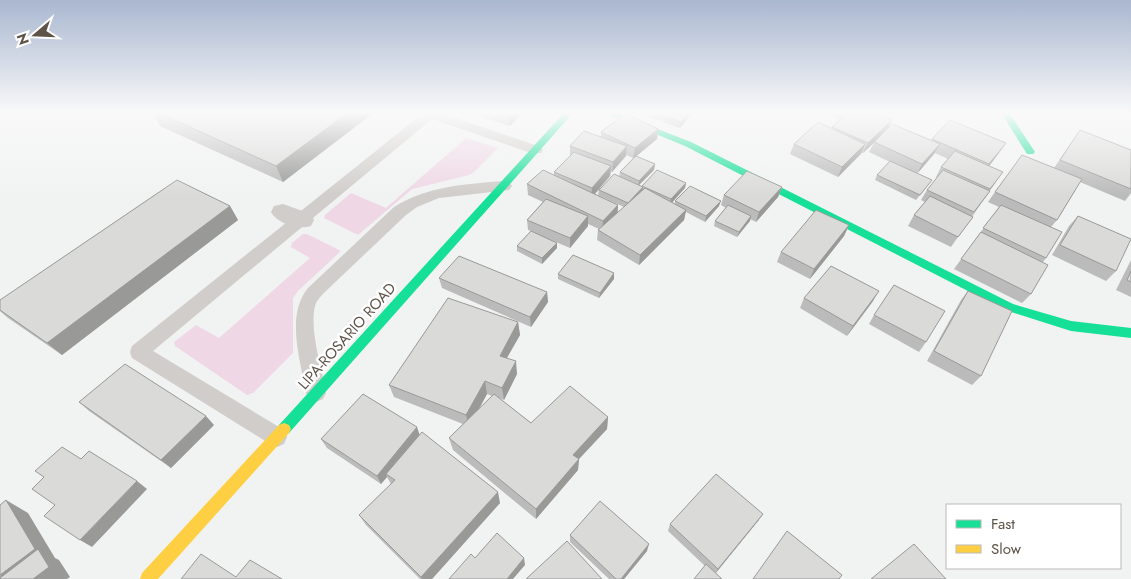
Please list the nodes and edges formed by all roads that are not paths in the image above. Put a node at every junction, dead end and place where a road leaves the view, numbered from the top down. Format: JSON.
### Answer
{"nodes":[{"id":1,"x":393,"y":141,"type":"edge"},
{"id":2,"x":510,"y":141,"type":"edge"},
{"id":3,"x":543,"y":141,"type":"edge"},
{"id":4,"x":680,"y":141,"type":"edge"},
{"id":5,"x":1023,"y":141,"type":"edge"},
{"id":6,"x":536,"y":150,"type":"junction"},
{"id":7,"x":1030,"y":152,"type":"dead end"},
{"id":8,"x":504,"y":186,"type":"junction"},
{"id":9,"x":1131,"y":333,"type":"edge"},
{"id":10,"x":316,"y":393,"type":"junction"},
{"id":11,"x":277,"y":437,"type":"junction"},
{"id":12,"x":148,"y":579,"type":"edge"}],
"edges":[{"from":1,"to":11,"type":"lane"},
{"from":2,"to":6,"type":"lane"},
{"from":3,"to":6,"type":"street","name":"LIPA-ROSARIO ROAD"},
{"from":4,"to":9,"type":"street"},
{"from":5,"to":7,"type":"street"},
{"from":6,"to":8,"type":"street","name":"LIPA-ROSARIO ROAD"},
{"from":8,"to":10,"type":"street","name":"LIPA-ROSARIO ROAD"},
{"from":8,"to":10,"type":"lane"},
{"from":10,"to":11,"type":"street","name":"LIPA-ROSARIO ROAD"},
{"from":11,"to":12,"type":"street","name":"LIPA-ROSARIO ROAD"}]}
